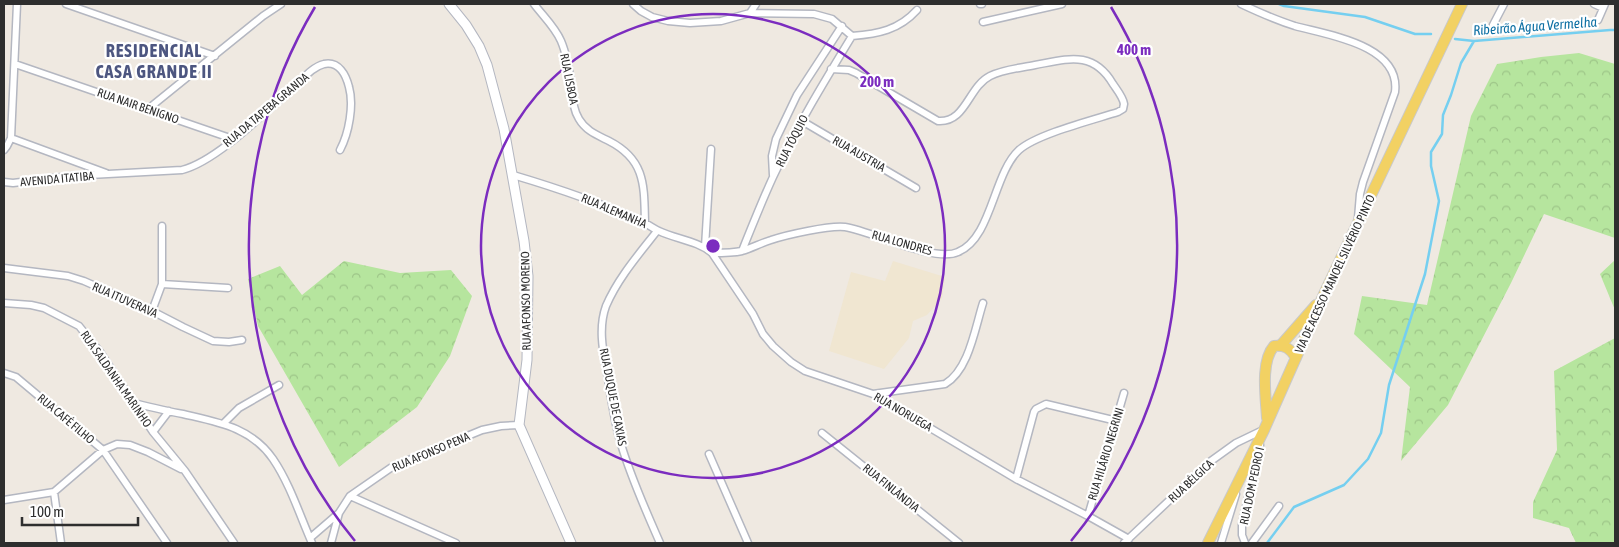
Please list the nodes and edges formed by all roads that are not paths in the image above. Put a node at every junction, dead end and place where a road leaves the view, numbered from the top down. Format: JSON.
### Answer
{"nodes":[{"id":1,"x":17,"y":4,"type":"edge"},
{"id":2,"x":66,"y":4,"type":"edge"},
{"id":3,"x":281,"y":4,"type":"edge"},
{"id":4,"x":449,"y":4,"type":"edge"},
{"id":5,"x":534,"y":4,"type":"edge"},
{"id":6,"x":633,"y":4,"type":"edge"},
{"id":7,"x":756,"y":4,"type":"edge"},
{"id":8,"x":1062,"y":4,"type":"edge"},
{"id":9,"x":1241,"y":4,"type":"edge"},
{"id":10,"x":1462,"y":4,"type":"edge"},
{"id":11,"x":1504,"y":4,"type":"edge"},
{"id":12,"x":1594,"y":4,"type":"edge"},
{"id":13,"x":1604,"y":6,"type":"edge"},
{"id":14,"x":917,"y":10,"type":"dead end"},
{"id":15,"x":750,"y":13,"type":"junction"},
{"id":16,"x":1598,"y":20,"type":"dead end"},
{"id":17,"x":983,"y":22,"type":"dead end"},
{"id":18,"x":1493,"y":25,"type":"dead end"},
{"id":19,"x":842,"y":26,"type":"junction"},
{"id":20,"x":852,"y":36,"type":"junction"},
{"id":21,"x":215,"y":56,"type":"junction"},
{"id":22,"x":15,"y":64,"type":"junction"},
{"id":23,"x":831,"y":69,"type":"junction"},
{"id":24,"x":148,"y":109,"type":"junction"},
{"id":25,"x":802,"y":121,"type":"junction"},
{"id":26,"x":11,"y":138,"type":"junction"},
{"id":27,"x":232,"y":139,"type":"junction"},
{"id":28,"x":712,"y":149,"type":"dead end"},
{"id":29,"x":4,"y":150,"type":"edge"},
{"id":30,"x":340,"y":150,"type":"dead end"},
{"id":31,"x":110,"y":174,"type":"junction"},
{"id":32,"x":513,"y":175,"type":"junction"},
{"id":33,"x":774,"y":177,"type":"junction"},
{"id":34,"x":4,"y":182,"type":"edge"},
{"id":35,"x":916,"y":188,"type":"dead end"},
{"id":36,"x":1358,"y":222,"type":"junction"},
{"id":37,"x":645,"y":223,"type":"junction"},
{"id":38,"x":162,"y":226,"type":"dead end"},
{"id":39,"x":657,"y":230,"type":"junction"},
{"id":40,"x":705,"y":247,"type":"junction"},
{"id":41,"x":742,"y":251,"type":"junction"},
{"id":42,"x":712,"y":253,"type":"junction"},
{"id":43,"x":4,"y":268,"type":"edge"},
{"id":44,"x":162,"y":284,"type":"junction"},
{"id":45,"x":228,"y":288,"type":"dead end"},
{"id":46,"x":1322,"y":299,"type":"junction"},
{"id":47,"x":983,"y":303,"type":"dead end"},
{"id":48,"x":4,"y":304,"type":"edge"},
{"id":49,"x":152,"y":311,"type":"junction"},
{"id":50,"x":242,"y":340,"type":"dead end"},
{"id":51,"x":1281,"y":345,"type":"junction"},
{"id":52,"x":1296,"y":358,"type":"junction"},
{"id":53,"x":4,"y":372,"type":"edge"},
{"id":54,"x":279,"y":385,"type":"dead end"},
{"id":55,"x":1124,"y":393,"type":"dead end"},
{"id":56,"x":873,"y":394,"type":"junction"},
{"id":57,"x":134,"y":403,"type":"junction"},
{"id":58,"x":168,"y":412,"type":"junction"},
{"id":59,"x":1117,"y":421,"type":"junction"},
{"id":60,"x":224,"y":423,"type":"junction"},
{"id":61,"x":519,"y":425,"type":"junction"},
{"id":62,"x":1266,"y":426,"type":"junction"},
{"id":63,"x":153,"y":432,"type":"junction"},
{"id":64,"x":822,"y":433,"type":"dead end"},
{"id":65,"x":103,"y":450,"type":"junction"},
{"id":66,"x":709,"y":454,"type":"dead end"},
{"id":67,"x":1246,"y":466,"type":"junction"},
{"id":68,"x":185,"y":471,"type":"junction"},
{"id":69,"x":1016,"y":479,"type":"junction"},
{"id":70,"x":54,"y":492,"type":"junction"},
{"id":71,"x":350,"y":496,"type":"junction"},
{"id":72,"x":4,"y":500,"type":"edge"},
{"id":73,"x":1279,"y":506,"type":"dead end"},
{"id":74,"x":339,"y":513,"type":"junction"},
{"id":75,"x":1088,"y":516,"type":"junction"},
{"id":76,"x":311,"y":541,"type":"edge"},
{"id":77,"x":1127,"y":541,"type":"edge"},
{"id":78,"x":61,"y":543,"type":"edge"},
{"id":79,"x":167,"y":543,"type":"edge"},
{"id":80,"x":234,"y":543,"type":"edge"},
{"id":81,"x":331,"y":543,"type":"edge"},
{"id":82,"x":456,"y":543,"type":"edge"},
{"id":83,"x":571,"y":543,"type":"edge"},
{"id":84,"x":660,"y":543,"type":"edge"},
{"id":85,"x":748,"y":543,"type":"edge"},
{"id":86,"x":960,"y":543,"type":"edge"},
{"id":87,"x":1208,"y":543,"type":"edge"},
{"id":88,"x":1221,"y":543,"type":"edge"},
{"id":89,"x":1245,"y":543,"type":"edge"},
{"id":90,"x":1252,"y":543,"type":"edge"}],
"edges":[{"from":1,"to":22,"type":"street"},
{"from":2,"to":21,"type":"street"},
{"from":3,"to":21,"type":"street"},
{"from":4,"to":32,"type":"main road","name":"RUA AFONSO MORENO"},
{"from":5,"to":37,"type":"street","name":"RUA LISBOA"},
{"from":6,"to":15,"type":"street"},
{"from":7,"to":15,"type":"street"},
{"from":8,"to":17,"type":"street"},
{"from":9,"to":36,"type":"street"},
{"from":10,"to":36,"type":"main road","name":"VIA DE ACESSO MANOEL SILVÉRIO PINTO"},
{"from":11,"to":18,"type":"street"},
{"from":12,"to":13,"type":"street"},
{"from":13,"to":16,"type":"street"},
{"from":14,"to":20,"type":"street"},
{"from":15,"to":19,"type":"street"},
{"from":19,"to":20,"type":"street"},
{"from":19,"to":33,"type":"street"},
{"from":20,"to":23,"type":"street","name":"RUA TÓQUIO"},
{"from":21,"to":24,"type":"street"},
{"from":22,"to":24,"type":"street","name":"RUA NAIR BENIGNO"},
{"from":22,"to":26,"type":"street"},
{"from":23,"to":25,"type":"street","name":"RUA TÓQUIO"},
{"from":23,"to":41,"type":"street","name":"RUA LONDRES"},
{"from":24,"to":27,"type":"street","name":"RUA NAIR BENIGNO"},
{"from":25,"to":33,"type":"street","name":"RUA TÓQUIO"},
{"from":25,"to":35,"type":"street","name":"RUA AUSTRIA"},
{"from":26,"to":29,"type":"street"},
{"from":26,"to":31,"type":"street"},
{"from":27,"to":30,"type":"street","name":"RUA DA TAPEBA GRANDA"},
{"from":27,"to":31,"type":"street","name":"RUA DA TAPEBA GRANDA"},
{"from":28,"to":40,"type":"street"},
{"from":31,"to":34,"type":"street","name":"AVENIDA ITATIBA"},
{"from":32,"to":37,"type":"street","name":"RUA ALEMANHA"},
{"from":32,"to":61,"type":"main road","name":"RUA AFONSO MORENO"},
{"from":33,"to":41,"type":"street","name":"RUA TÓQUIO"},
{"from":36,"to":46,"type":"main road","name":"VIA DE ACESSO MANOEL SILVÉRIO PINTO"},
{"from":37,"to":39,"type":"street","name":"RUA ALEMANHA"},
{"from":38,"to":44,"type":"street"},
{"from":39,"to":40,"type":"street","name":"RUA ALEMANHA"},
{"from":39,"to":84,"type":"street","name":"RUA DUQUE DE CAXIAS"},
{"from":40,"to":42,"type":"street","name":"RUA ALEMANHA"},
{"from":41,"to":42,"type":"street","name":"RUA LONDRES"},
{"from":42,"to":56,"type":"street","name":"RUA NORUEGA"},
{"from":43,"to":49,"type":"street","name":"RUA ITUVERAVA"},
{"from":44,"to":45,"type":"street"},
{"from":44,"to":49,"type":"street"},
{"from":46,"to":51,"type":"main road"},
{"from":46,"to":52,"type":"main road","name":"VIA DE ACESSO MANOEL SILVÉRIO PINTO"},
{"from":47,"to":56,"type":"street"},
{"from":48,"to":57,"type":"street","name":"RUA SALDANHA MARINHO"},
{"from":49,"to":50,"type":"street","name":"RUA ITUVERAVA"},
{"from":51,"to":52,"type":"main road"},
{"from":51,"to":62,"type":"main road"},
{"from":52,"to":62,"type":"main road","name":"VIA DE ACESSO MANOEL SILVÉRIO PINTO"},
{"from":53,"to":65,"type":"street","name":"RUA CAFÉ FILHO"},
{"from":54,"to":60,"type":"street"},
{"from":55,"to":59,"type":"street","name":"RUA HILÁRIO NEGRINI"},
{"from":56,"to":69,"type":"street","name":"RUA NORUEGA"},
{"from":57,"to":58,"type":"street"},
{"from":57,"to":63,"type":"street","name":"RUA SALDANHA MARINHO"},
{"from":58,"to":60,"type":"street"},
{"from":58,"to":63,"type":"street"},
{"from":59,"to":69,"type":"street"},
{"from":59,"to":75,"type":"street","name":"RUA HILÁRIO NEGRINI"},
{"from":60,"to":76,"type":"street"},
{"from":61,"to":71,"type":"street","name":"RUA AFONSO PENA"},
{"from":61,"to":83,"type":"main road"},
{"from":62,"to":67,"type":"main road","name":"VIA DE ACESSO MANOEL SILVÉRIO PINTO"},
{"from":62,"to":77,"type":"street","name":"RUA BÉLGICA"},
{"from":62,"to":89,"type":"street","name":"RUA DOM PEDRO I"},
{"from":63,"to":68,"type":"street","name":"RUA SALDANHA MARINHO"},
{"from":64,"to":86,"type":"street","name":"RUA FINLÂNDIA"},
{"from":65,"to":68,"type":"street","name":"RUA CAFÉ FILHO"},
{"from":65,"to":70,"type":"street"},
{"from":65,"to":79,"type":"street"},
{"from":66,"to":85,"type":"street"},
{"from":67,"to":87,"type":"main road","name":"VIA DE ACESSO MANOEL SILVÉRIO PINTO"},
{"from":67,"to":88,"type":"street","name":"RUA DOM PEDRO I"},
{"from":68,"to":80,"type":"street","name":"RUA SALDANHA MARINHO"},
{"from":69,"to":75,"type":"street","name":"RUA NORUEGA"},
{"from":70,"to":72,"type":"street"},
{"from":70,"to":78,"type":"street"},
{"from":71,"to":74,"type":"street"},
{"from":71,"to":82,"type":"street"},
{"from":73,"to":90,"type":"street"},
{"from":74,"to":76,"type":"street"},
{"from":74,"to":81,"type":"street"},
{"from":75,"to":77,"type":"street","name":"RUA NORUEGA"}]}
